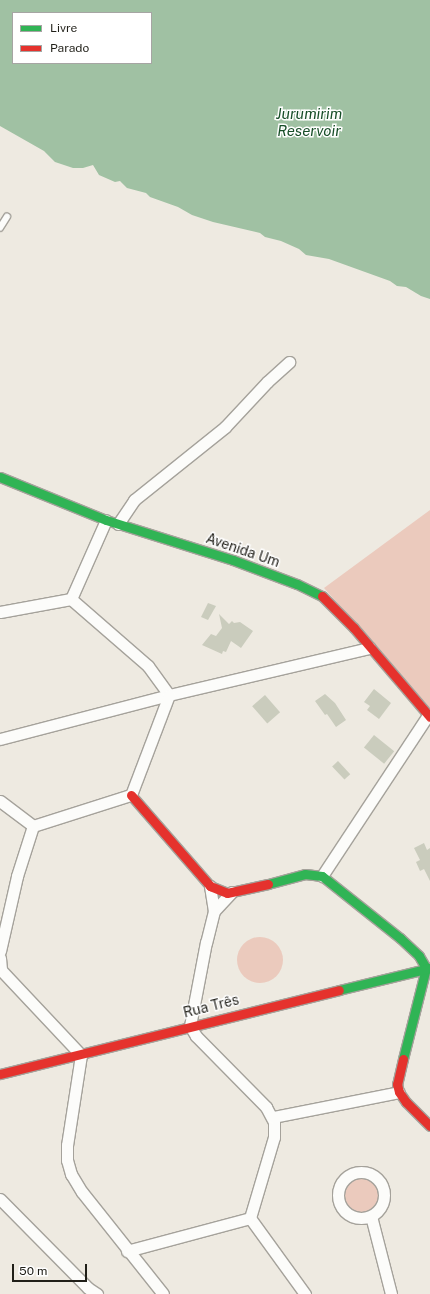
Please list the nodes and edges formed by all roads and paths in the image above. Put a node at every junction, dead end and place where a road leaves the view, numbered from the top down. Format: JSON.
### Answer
{"nodes":[{"id":1,"x":7,"y":217,"type":"dead end"},
{"id":2,"x":0,"y":228,"type":"edge"},
{"id":3,"x":289,"y":362,"type":"dead end"},
{"id":4,"x":0,"y":478,"type":"edge"},
{"id":5,"x":106,"y":520,"type":"junction"},
{"id":6,"x":118,"y":524,"type":"junction"},
{"id":7,"x":71,"y":599,"type":"junction"},
{"id":8,"x":0,"y":612,"type":"edge"},
{"id":9,"x":370,"y":648,"type":"junction"},
{"id":10,"x":169,"y":695,"type":"junction"},
{"id":11,"x":429,"y":716,"type":"edge"},
{"id":12,"x":0,"y":739,"type":"edge"},
{"id":13,"x":131,"y":795,"type":"junction"},
{"id":14,"x":0,"y":801,"type":"edge"},
{"id":15,"x":33,"y":826,"type":"junction"},
{"id":16,"x":322,"y":876,"type":"junction"},
{"id":17,"x":210,"y":886,"type":"junction"},
{"id":18,"x":232,"y":892,"type":"junction"},
{"id":19,"x":214,"y":911,"type":"junction"},
{"id":20,"x":0,"y":951,"type":"edge"},
{"id":21,"x":0,"y":958,"type":"edge"},
{"id":22,"x":428,"y":968,"type":"edge"},
{"id":23,"x":0,"y":970,"type":"edge"},
{"id":24,"x":190,"y":1026,"type":"junction"},
{"id":25,"x":81,"y":1055,"type":"junction"},
{"id":26,"x":0,"y":1074,"type":"edge"},
{"id":27,"x":400,"y":1092,"type":"junction"},
{"id":28,"x":273,"y":1118,"type":"junction"},
{"id":29,"x":430,"y":1126,"type":"edge"},
{"id":30,"x":0,"y":1199,"type":"edge"},
{"id":31,"x":371,"y":1216,"type":"junction"},
{"id":32,"x":250,"y":1218,"type":"junction"},
{"id":33,"x":127,"y":1251,"type":"junction"},
{"id":34,"x":97,"y":1294,"type":"edge"},
{"id":35,"x":163,"y":1294,"type":"edge"},
{"id":36,"x":305,"y":1294,"type":"edge"},
{"id":37,"x":391,"y":1294,"type":"edge"}],
"edges":[{"from":1,"to":2,"type":"lane"},
{"from":3,"to":6,"type":"street"},
{"from":4,"to":5,"type":"street","name":"Avenida Um"},
{"from":5,"to":6,"type":"street","name":"Avenida Um"},
{"from":5,"to":7,"type":"street"},
{"from":6,"to":9,"type":"street","name":"Avenida Um"},
{"from":7,"to":8,"type":"street"},
{"from":7,"to":10,"type":"street"},
{"from":9,"to":10,"type":"street"},
{"from":9,"to":11,"type":"street","name":"Avenida Um"},
{"from":10,"to":12,"type":"street"},
{"from":10,"to":13,"type":"street"},
{"from":11,"to":16,"type":"street"},
{"from":13,"to":15,"type":"street"},
{"from":13,"to":17,"type":"street"},
{"from":14,"to":15,"type":"street"},
{"from":15,"to":20,"type":"street"},
{"from":16,"to":18,"type":"street"},
{"from":16,"to":22,"type":"street"},
{"from":17,"to":18,"type":"street"},
{"from":17,"to":19,"type":"street"},
{"from":18,"to":19,"type":"street"},
{"from":19,"to":24,"type":"street"},
{"from":21,"to":23,"type":"street"},
{"from":22,"to":24,"type":"street","name":"Rua Três"},
{"from":22,"to":27,"type":"street"},
{"from":23,"to":25,"type":"street"},
{"from":24,"to":25,"type":"street","name":"Rua Três"},
{"from":24,"to":28,"type":"street"},
{"from":25,"to":26,"type":"street","name":"Rua Três"},
{"from":25,"to":33,"type":"street"},
{"from":27,"to":28,"type":"street"},
{"from":27,"to":29,"type":"street"},
{"from":28,"to":32,"type":"street"},
{"from":30,"to":34,"type":"street"},
{"from":31,"to":31,"type":"street"},
{"from":31,"to":37,"type":"street"},
{"from":32,"to":33,"type":"street"},
{"from":32,"to":36,"type":"street"},
{"from":33,"to":35,"type":"street"}]}
